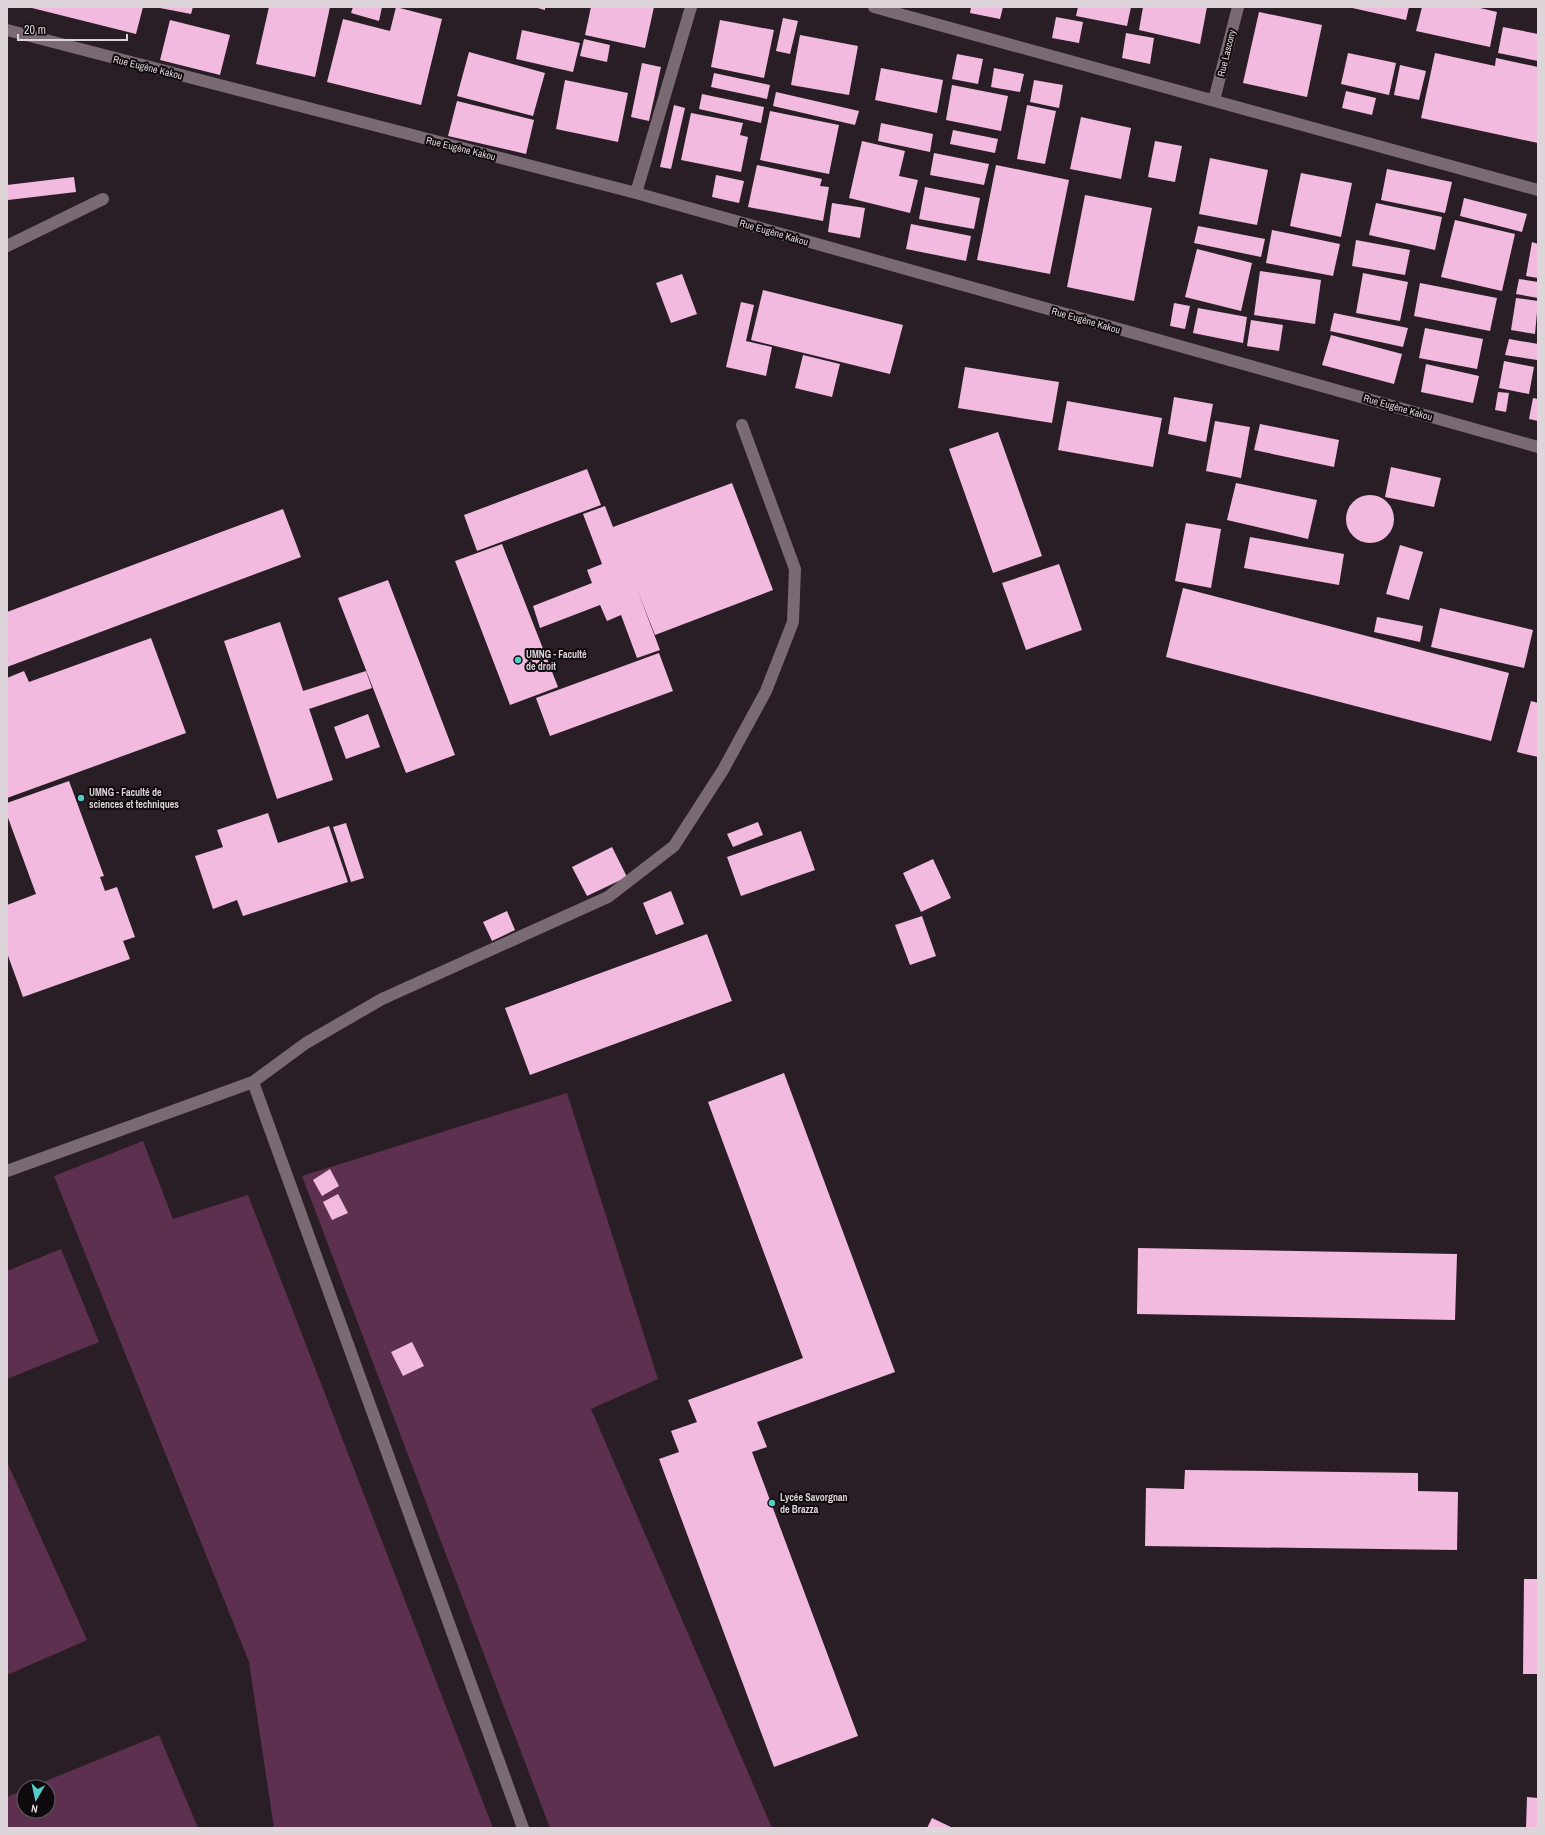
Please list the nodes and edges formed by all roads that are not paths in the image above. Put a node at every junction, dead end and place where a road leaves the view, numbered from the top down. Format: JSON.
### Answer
{"nodes":[{"id":1,"x":691,"y":7,"type":"edge"},
{"id":2,"x":874,"y":7,"type":"edge"},
{"id":3,"x":1238,"y":7,"type":"edge"},
{"id":4,"x":7,"y":30,"type":"edge"},
{"id":5,"x":1214,"y":100,"type":"junction"},
{"id":6,"x":1538,"y":190,"type":"edge"},
{"id":7,"x":636,"y":193,"type":"junction"},
{"id":8,"x":103,"y":199,"type":"dead end"},
{"id":9,"x":7,"y":246,"type":"edge"},
{"id":10,"x":742,"y":425,"type":"dead end"},
{"id":11,"x":1538,"y":447,"type":"edge"},
{"id":12,"x":253,"y":1082,"type":"junction"},
{"id":13,"x":7,"y":1171,"type":"edge"},
{"id":14,"x":523,"y":1828,"type":"edge"}],
"edges":[{"from":1,"to":7,"type":"street"},
{"from":2,"to":5,"type":"street"},
{"from":3,"to":5,"type":"street","name":"Rue Lascony"},
{"from":4,"to":7,"type":"street","name":"Rue Eugène Kakou"},
{"from":5,"to":6,"type":"street"},
{"from":7,"to":11,"type":"street","name":"Rue Eugène Kakou"},
{"from":8,"to":9,"type":"street"},
{"from":10,"to":12,"type":"street"},
{"from":12,"to":13,"type":"street"},
{"from":12,"to":14,"type":"street"}]}
